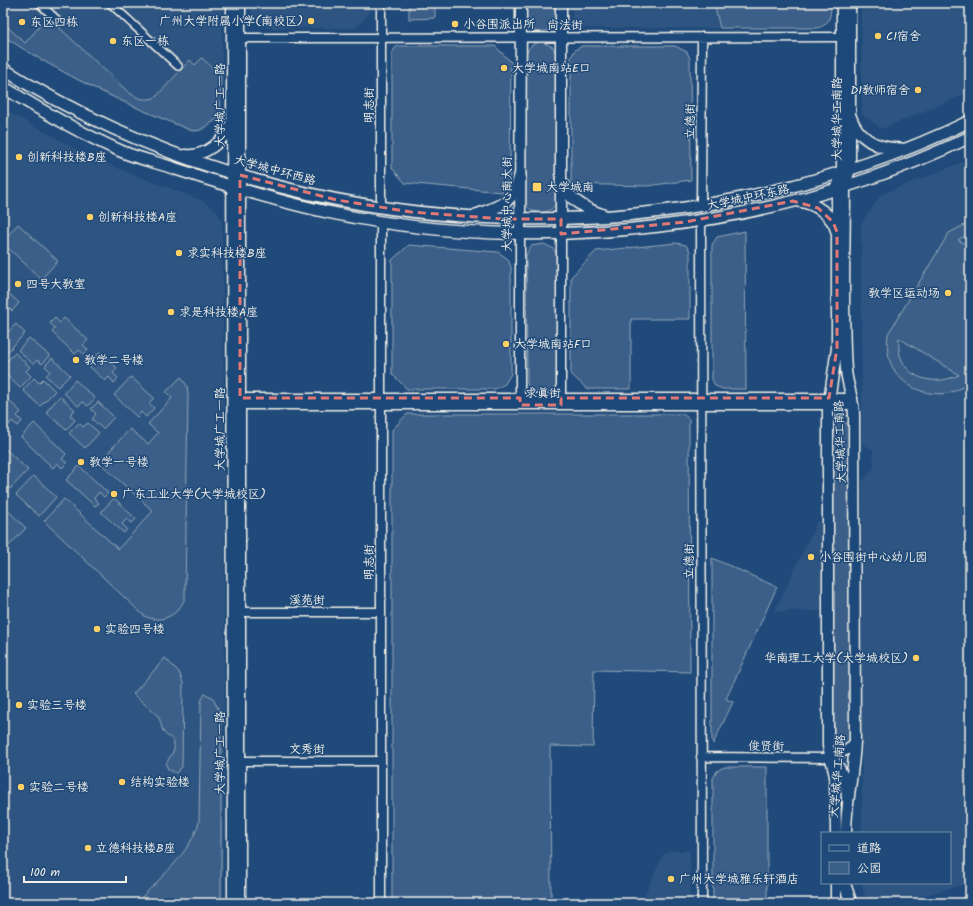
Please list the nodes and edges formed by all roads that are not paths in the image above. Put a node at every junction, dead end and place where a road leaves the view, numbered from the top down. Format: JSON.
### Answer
{"nodes":[{"id":1,"x":39,"y":3,"type":"edge"},
{"id":2,"x":110,"y":3,"type":"edge"},
{"id":3,"x":232,"y":3,"type":"edge"},
{"id":4,"x":240,"y":3,"type":"edge"},
{"id":5,"x":381,"y":3,"type":"edge"},
{"id":6,"x":520,"y":3,"type":"edge"},
{"id":7,"x":562,"y":3,"type":"edge"},
{"id":8,"x":842,"y":3,"type":"edge"},
{"id":9,"x":850,"y":3,"type":"edge"},
{"id":10,"x":56,"y":19,"type":"dead end"},
{"id":11,"x":381,"y":37,"type":"junction"},
{"id":12,"x":520,"y":37,"type":"junction"},
{"id":13,"x":562,"y":37,"type":"junction"},
{"id":14,"x":702,"y":37,"type":"junction"},
{"id":15,"x":846,"y":37,"type":"junction"},
{"id":16,"x":236,"y":38,"type":"junction"},
{"id":17,"x":178,"y":66,"type":"dead end"},
{"id":18,"x":3,"y":69,"type":"edge"},
{"id":19,"x":3,"y":87,"type":"edge"},
{"id":20,"x":850,"y":116,"type":"junction"},
{"id":21,"x":232,"y":119,"type":"junction"},
{"id":22,"x":970,"y":121,"type":"edge"},
{"id":23,"x":970,"y":137,"type":"edge"},
{"id":24,"x":905,"y":149,"type":"junction"},
{"id":25,"x":181,"y":155,"type":"junction"},
{"id":26,"x":846,"y":170,"type":"junction"},
{"id":27,"x":236,"y":174,"type":"junction"},
{"id":28,"x":520,"y":176,"type":"junction"},
{"id":29,"x":561,"y":181,"type":"junction"},
{"id":30,"x":841,"y":187,"type":"junction"},
{"id":31,"x":236,"y":189,"type":"junction"},
{"id":32,"x":793,"y":201,"type":"junction"},
{"id":33,"x":701,"y":205,"type":"junction"},
{"id":34,"x":381,"y":207,"type":"junction"},
{"id":35,"x":608,"y":216,"type":"junction"},
{"id":36,"x":470,"y":217,"type":"junction"},
{"id":37,"x":520,"y":219,"type":"junction"},
{"id":38,"x":561,"y":219,"type":"junction"},
{"id":39,"x":701,"y":220,"type":"junction"},
{"id":40,"x":381,"y":222,"type":"junction"},
{"id":41,"x":837,"y":232,"type":"junction"},
{"id":42,"x":520,"y":234,"type":"junction"},
{"id":43,"x":561,"y":234,"type":"junction"},
{"id":44,"x":381,"y":401,"type":"junction"},
{"id":45,"x":236,"y":402,"type":"junction"},
{"id":46,"x":520,"y":402,"type":"junction"},
{"id":47,"x":561,"y":402,"type":"junction"},
{"id":48,"x":701,"y":402,"type":"junction"},
{"id":49,"x":828,"y":402,"type":"junction"},
{"id":50,"x":853,"y":402,"type":"junction"},
{"id":51,"x":236,"y":611,"type":"junction"},
{"id":52,"x":381,"y":612,"type":"junction"},
{"id":53,"x":855,"y":741,"type":"junction"},
{"id":54,"x":701,"y":757,"type":"junction"},
{"id":55,"x":831,"y":758,"type":"junction"},
{"id":56,"x":237,"y":761,"type":"junction"},
{"id":57,"x":381,"y":761,"type":"junction"},
{"id":58,"x":846,"y":808,"type":"junction"},
{"id":59,"x":836,"y":832,"type":"edge"},
{"id":60,"x":846,"y":832,"type":"edge"},
{"id":61,"x":842,"y":884,"type":"edge"},
{"id":62,"x":970,"y":902,"type":"edge"},
{"id":63,"x":233,"y":903,"type":"edge"},
{"id":64,"x":240,"y":903,"type":"edge"},
{"id":65,"x":381,"y":903,"type":"edge"},
{"id":66,"x":702,"y":903,"type":"edge"},
{"id":67,"x":836,"y":903,"type":"edge"},
{"id":68,"x":845,"y":903,"type":"edge"},
{"id":69,"x":851,"y":903,"type":"edge"},
{"id":70,"x":967,"y":903,"type":"edge"}],
"edges":[{"from":1,"to":10,"type":"street"},
{"from":2,"to":17,"type":"street"},
{"from":3,"to":16,"type":"main road","name":"大学城广工一路"},
{"from":4,"to":16,"type":"main road","name":"大学城广工一路"},
{"from":5,"to":11,"type":"street","name":"明志街"},
{"from":6,"to":12,"type":"main road","name":"大学城中心南大街"},
{"from":7,"to":13,"type":"main road"},
{"from":8,"to":15,"type":"main road","name":"大学城华工南路"},
{"from":9,"to":15,"type":"main road","name":"大学城华工南路"},
{"from":11,"to":12,"type":"street","name":"尚法街"},
{"from":11,"to":16,"type":"street","name":"尚法街"},
{"from":11,"to":34,"type":"street","name":"明志街"},
{"from":12,"to":13,"type":"street","name":"尚法街"},
{"from":12,"to":28,"type":"main road","name":"大学城中心南大街"},
{"from":13,"to":14,"type":"street","name":"尚法街"},
{"from":13,"to":29,"type":"main road"},
{"from":14,"to":15,"type":"street","name":"尚法街"},
{"from":14,"to":33,"type":"street","name":"立德街"},
{"from":15,"to":20,"type":"main road","name":"大学城华工南路"},
{"from":15,"to":26,"type":"main road","name":"大学城华工南路"},
{"from":16,"to":21,"type":"main road","name":"大学城广工一路"},
{"from":16,"to":27,"type":"main road","name":"大学城广工一路"},
{"from":18,"to":25,"type":"main road","name":"大学城中环西路"},
{"from":19,"to":31,"type":"main road"},
{"from":20,"to":24,"type":"main road"},
{"from":20,"to":26,"type":"main road","name":"大学城华工南路"},
{"from":21,"to":25,"type":"main road"},
{"from":21,"to":27,"type":"main road","name":"大学城广工一路"},
{"from":22,"to":24,"type":"main road","name":"大学城中环东路"},
{"from":23,"to":30,"type":"main road","name":"大学城中环东路"},
{"from":24,"to":26,"type":"main road","name":"大学城中环东路"},
{"from":25,"to":27,"type":"main road","name":"大学城中环西路"},
{"from":26,"to":30,"type":"main road","name":"大学城华工南路"},
{"from":26,"to":33,"type":"main road","name":"大学城中环东路"},
{"from":27,"to":31,"type":"main road","name":"大学城广工一路"},
{"from":27,"to":34,"type":"main road","name":"大学城中环西路"},
{"from":28,"to":36,"type":"main road"},
{"from":28,"to":37,"type":"main road","name":"大学城中心南大街"},
{"from":29,"to":35,"type":"main road"},
{"from":29,"to":38,"type":"main road"},
{"from":30,"to":32,"type":"main road","name":"大学城中环东路"},
{"from":30,"to":41,"type":"main road","name":"大学城华工南路"},
{"from":30,"to":50,"type":"main road","name":"大学城华工南路"},
{"from":31,"to":40,"type":"main road"},
{"from":31,"to":45,"type":"main road","name":"大学城广工一路"},
{"from":32,"to":39,"type":"main road","name":"大学城中环东路"},
{"from":32,"to":41,"type":"main road"},
{"from":33,"to":35,"type":"main road","name":"大学城中环东路"},
{"from":34,"to":36,"type":"main road","name":"大学城中环西路"},
{"from":35,"to":38,"type":"main road","name":"大学城中环东路"},
{"from":36,"to":37,"type":"main road","name":"大学城中环西路"},
{"from":37,"to":38,"type":"main road","name":"大学城中环西路"},
{"from":37,"to":42,"type":"main road","name":"大学城中心南大街"},
{"from":38,"to":43,"type":"main road"},
{"from":39,"to":43,"type":"main road","name":"大学城中环东路"},
{"from":39,"to":48,"type":"street","name":"立德街"},
{"from":40,"to":42,"type":"main road"},
{"from":40,"to":44,"type":"street","name":"明志街"},
{"from":41,"to":49,"type":"main road","name":"大学城华工南路"},
{"from":42,"to":43,"type":"main road","name":"大学城中环东路"},
{"from":42,"to":46,"type":"street","name":"大学城中心南大街"},
{"from":43,"to":47,"type":"street"},
{"from":44,"to":45,"type":"street","name":"求真街"},
{"from":44,"to":46,"type":"street","name":"求真街"},
{"from":44,"to":52,"type":"street","name":"明志街"},
{"from":45,"to":51,"type":"main road","name":"大学城广工一路"},
{"from":46,"to":47,"type":"street","name":"求真街"},
{"from":47,"to":48,"type":"street","name":"求真街"},
{"from":48,"to":49,"type":"street","name":"求真街"},
{"from":48,"to":54,"type":"street","name":"立德街"},
{"from":49,"to":50,"type":"street","name":"求真街"},
{"from":49,"to":55,"type":"main road","name":"大学城华工南路"},
{"from":50,"to":53,"type":"main road","name":"大学城华工南路"},
{"from":51,"to":52,"type":"street","name":"溪苑街"},
{"from":51,"to":56,"type":"main road","name":"大学城广工一路"},
{"from":52,"to":57,"type":"street","name":"明志街"},
{"from":53,"to":55,"type":"street","name":"俊贤街"},
{"from":53,"to":58,"type":"main road","name":"大学城华工南路"},
{"from":54,"to":55,"type":"street","name":"俊贤街"},
{"from":54,"to":66,"type":"street","name":"立德街"},
{"from":55,"to":58,"type":"street"},
{"from":55,"to":59,"type":"main road","name":"大学城华工南路"},
{"from":56,"to":57,"type":"street","name":"文秀街"},
{"from":56,"to":63,"type":"main road","name":"大学城广工一路"},
{"from":56,"to":64,"type":"main road","name":"大学城广工一路"},
{"from":57,"to":65,"type":"street","name":"明志街"},
{"from":58,"to":60,"type":"main road","name":"大学城华工南路"},
{"from":61,"to":67,"type":"main road"},
{"from":61,"to":68,"type":"main road"},
{"from":61,"to":69,"type":"main road"},
{"from":62,"to":70,"type":"main road"}]}
